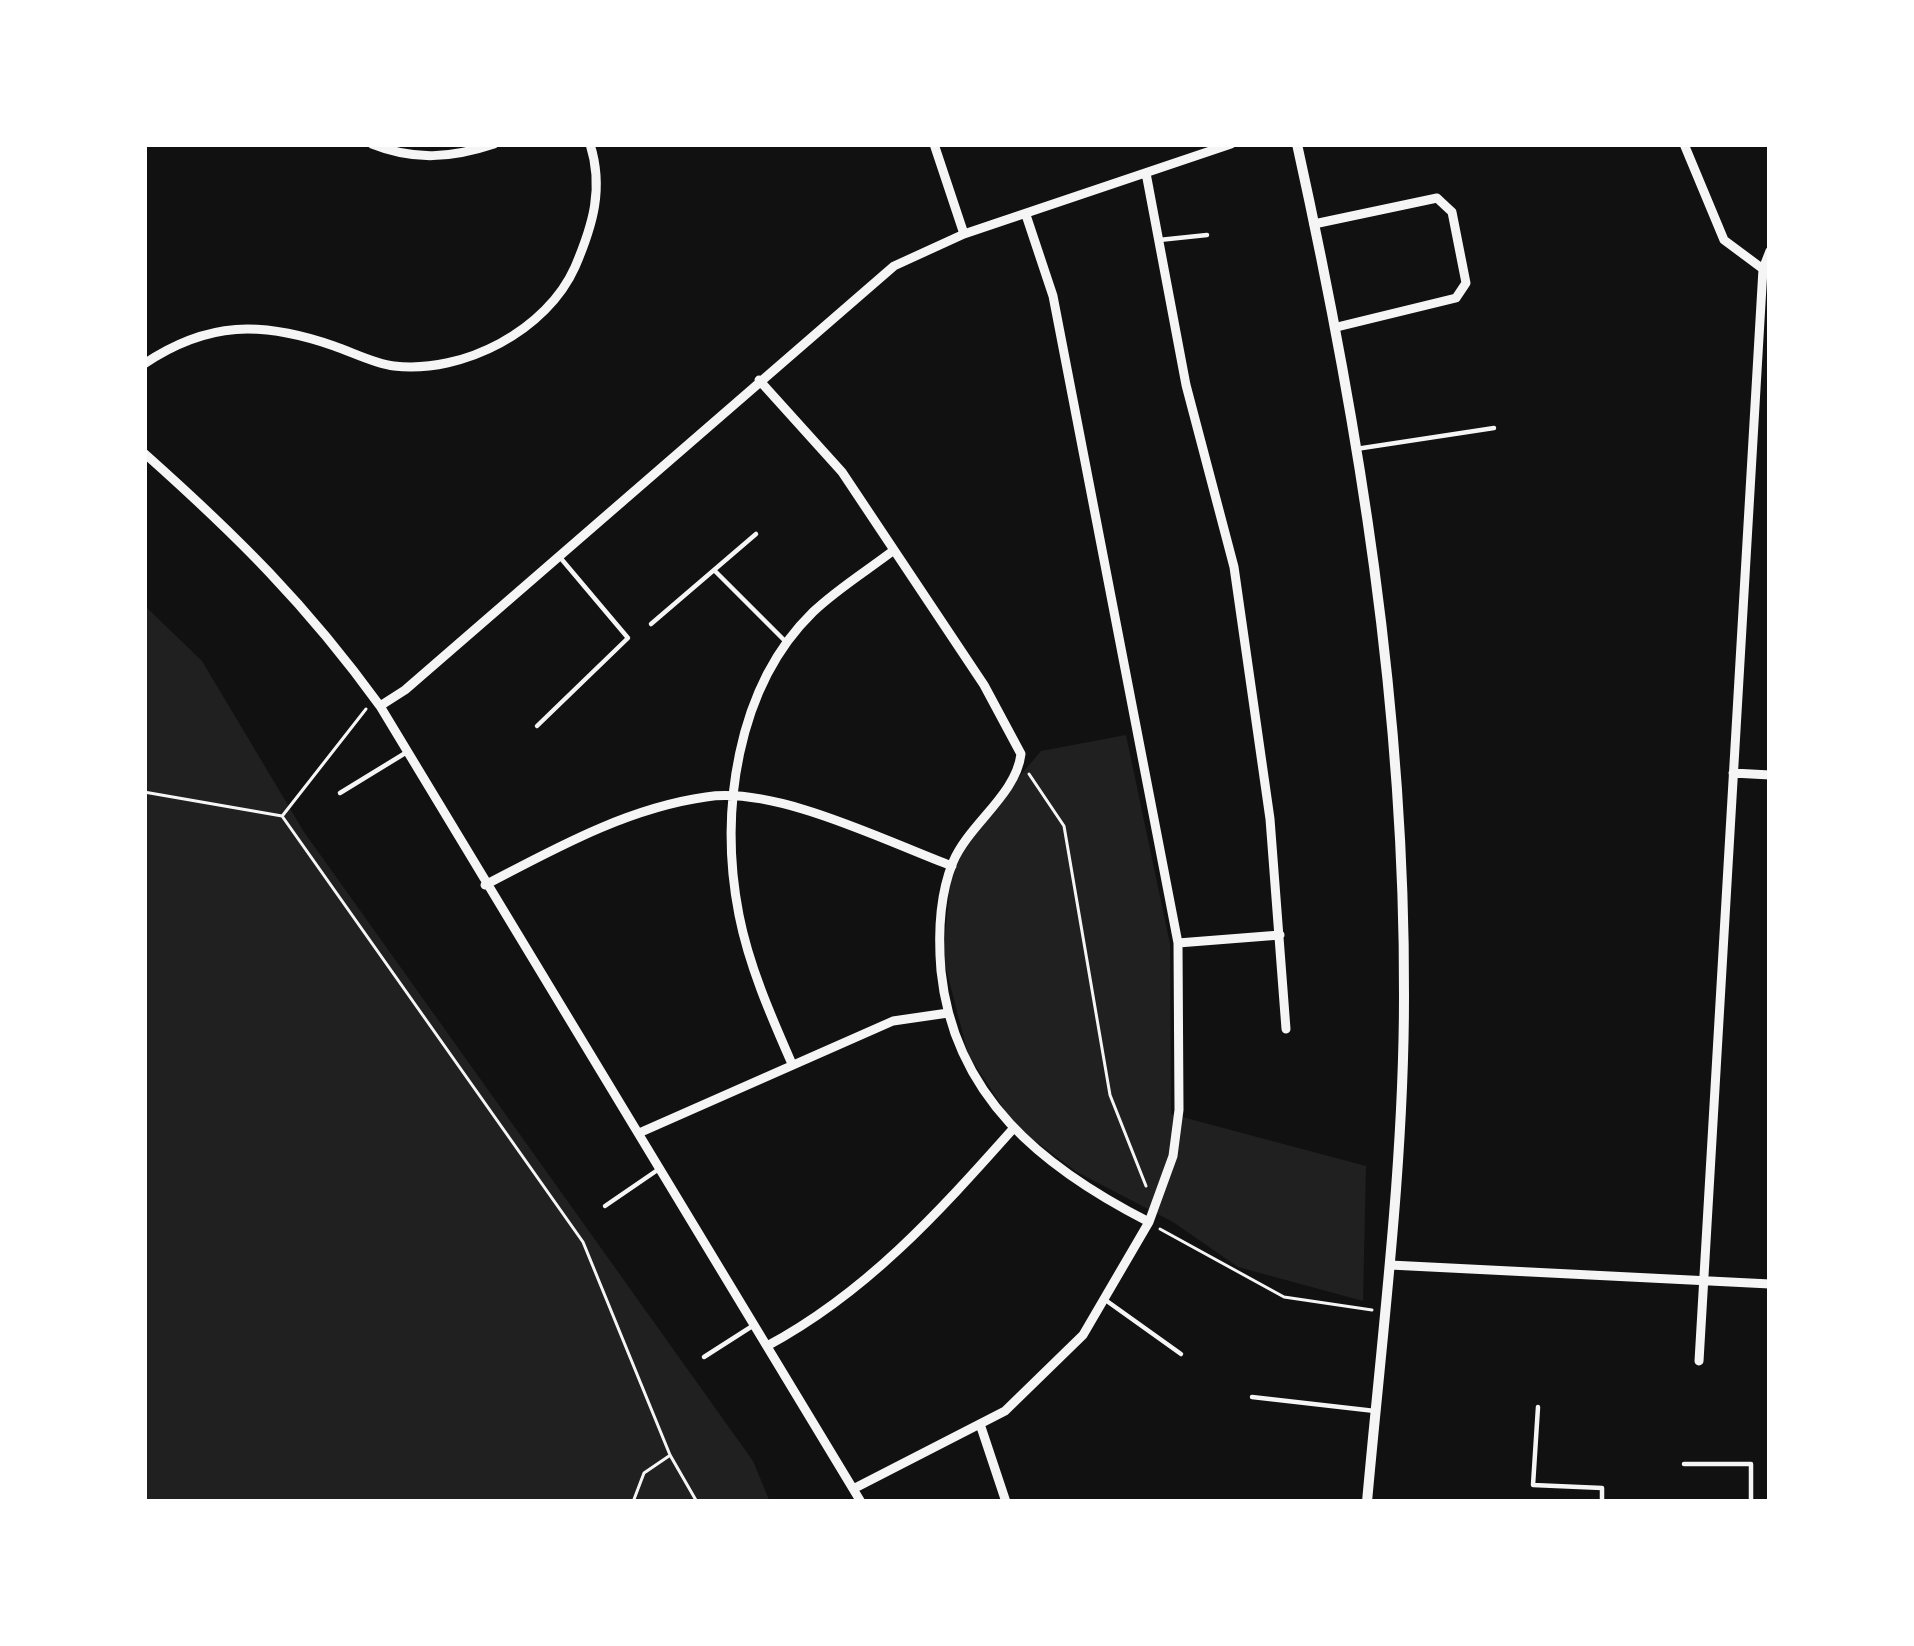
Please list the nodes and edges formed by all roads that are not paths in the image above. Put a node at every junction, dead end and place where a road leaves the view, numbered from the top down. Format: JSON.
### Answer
{"nodes":[{"id":1,"x":372,"y":144,"type":"edge"},
{"id":2,"x":494,"y":144,"type":"edge"},
{"id":3,"x":590,"y":144,"type":"edge"},
{"id":4,"x":934,"y":144,"type":"edge"},
{"id":5,"x":1231,"y":144,"type":"edge"},
{"id":6,"x":1297,"y":144,"type":"edge"},
{"id":7,"x":1684,"y":144,"type":"edge"},
{"id":8,"x":1146,"y":172,"type":"junction"},
{"id":9,"x":1026,"y":215,"type":"junction"},
{"id":10,"x":1314,"y":224,"type":"junction"},
{"id":11,"x":964,"y":234,"type":"junction"},
{"id":12,"x":1207,"y":236,"type":"dead end"},
{"id":13,"x":1159,"y":240,"type":"junction"},
{"id":14,"x":1770,"y":251,"type":"edge"},
{"id":15,"x":1763,"y":268,"type":"junction"},
{"id":16,"x":1337,"y":327,"type":"junction"},
{"id":17,"x":144,"y":364,"type":"edge"},
{"id":18,"x":759,"y":380,"type":"junction"},
{"id":19,"x":1494,"y":428,"type":"dead end"},
{"id":20,"x":1357,"y":449,"type":"junction"},
{"id":21,"x":144,"y":453,"type":"edge"},
{"id":22,"x":756,"y":533,"type":"dead end"},
{"id":23,"x":894,"y":550,"type":"junction"},
{"id":24,"x":558,"y":556,"type":"junction"},
{"id":25,"x":714,"y":569,"type":"junction"},
{"id":26,"x":651,"y":624,"type":"dead end"},
{"id":27,"x":787,"y":643,"type":"junction"},
{"id":28,"x":377,"y":702,"type":"junction"},
{"id":29,"x":537,"y":726,"type":"dead end"},
{"id":30,"x":406,"y":752,"type":"junction"},
{"id":31,"x":1733,"y":772,"type":"junction"},
{"id":32,"x":1770,"y":775,"type":"edge"},
{"id":33,"x":340,"y":794,"type":"dead end"},
{"id":34,"x":734,"y":798,"type":"junction"},
{"id":35,"x":952,"y":866,"type":"junction"},
{"id":36,"x":485,"y":885,"type":"junction"},
{"id":37,"x":1280,"y":934,"type":"junction"},
{"id":38,"x":1178,"y":944,"type":"junction"},
{"id":39,"x":948,"y":1013,"type":"junction"},
{"id":40,"x":1286,"y":1029,"type":"dead end"},
{"id":41,"x":792,"y":1064,"type":"junction"},
{"id":42,"x":1012,"y":1130,"type":"junction"},
{"id":43,"x":639,"y":1132,"type":"junction"},
{"id":44,"x":658,"y":1168,"type":"junction"},
{"id":45,"x":605,"y":1206,"type":"dead end"},
{"id":46,"x":1148,"y":1222,"type":"junction"},
{"id":47,"x":1390,"y":1265,"type":"junction"},
{"id":48,"x":1704,"y":1278,"type":"junction"},
{"id":49,"x":1770,"y":1283,"type":"edge"},
{"id":50,"x":1104,"y":1300,"type":"junction"},
{"id":51,"x":754,"y":1325,"type":"junction"},
{"id":52,"x":767,"y":1346,"type":"junction"},
{"id":53,"x":1181,"y":1354,"type":"dead end"},
{"id":54,"x":704,"y":1357,"type":"dead end"},
{"id":55,"x":1699,"y":1361,"type":"dead end"},
{"id":56,"x":1252,"y":1397,"type":"dead end"},
{"id":57,"x":1538,"y":1407,"type":"dead end"},
{"id":58,"x":1375,"y":1411,"type":"junction"},
{"id":59,"x":980,"y":1424,"type":"junction"},
{"id":60,"x":1684,"y":1464,"type":"dead end"},
{"id":61,"x":855,"y":1488,"type":"junction"},
{"id":62,"x":861,"y":1502,"type":"edge"},
{"id":63,"x":1006,"y":1502,"type":"edge"},
{"id":64,"x":1367,"y":1502,"type":"edge"},
{"id":65,"x":1602,"y":1502,"type":"edge"},
{"id":66,"x":1751,"y":1502,"type":"edge"}],
"edges":[{"from":1,"to":2,"type":"street"},
{"from":3,"to":17,"type":"street"},
{"from":4,"to":11,"type":"street"},
{"from":5,"to":8,"type":"street"},
{"from":6,"to":10,"type":"street"},
{"from":7,"to":15,"type":"street"},
{"from":8,"to":9,"type":"street"},
{"from":8,"to":13,"type":"street"},
{"from":9,"to":11,"type":"street"},
{"from":9,"to":38,"type":"street"},
{"from":10,"to":16,"type":"street"},
{"from":10,"to":16,"type":"street"},
{"from":11,"to":18,"type":"street"},
{"from":12,"to":13,"type":"lane"},
{"from":13,"to":37,"type":"street"},
{"from":14,"to":15,"type":"street"},
{"from":15,"to":31,"type":"street"},
{"from":16,"to":20,"type":"street"},
{"from":18,"to":23,"type":"street"},
{"from":18,"to":24,"type":"street"},
{"from":19,"to":20,"type":"lane"},
{"from":20,"to":47,"type":"street"},
{"from":21,"to":28,"type":"street"},
{"from":22,"to":25,"type":"lane"},
{"from":23,"to":27,"type":"street"},
{"from":23,"to":35,"type":"street"},
{"from":24,"to":28,"type":"street"},
{"from":24,"to":29,"type":"lane"},
{"from":25,"to":26,"type":"lane"},
{"from":25,"to":27,"type":"lane"},
{"from":27,"to":34,"type":"street"},
{"from":28,"to":30,"type":"street"},
{"from":30,"to":33,"type":"lane"},
{"from":30,"to":36,"type":"street"},
{"from":31,"to":32,"type":"street"},
{"from":31,"to":48,"type":"street"},
{"from":34,"to":35,"type":"street"},
{"from":34,"to":36,"type":"street"},
{"from":34,"to":41,"type":"street"},
{"from":35,"to":39,"type":"street"},
{"from":36,"to":43,"type":"street"},
{"from":37,"to":38,"type":"street"},
{"from":37,"to":40,"type":"street"},
{"from":38,"to":46,"type":"street"},
{"from":39,"to":41,"type":"street"},
{"from":39,"to":42,"type":"street"},
{"from":41,"to":43,"type":"street"},
{"from":42,"to":46,"type":"street"},
{"from":42,"to":52,"type":"street"},
{"from":43,"to":44,"type":"street"},
{"from":44,"to":45,"type":"lane"},
{"from":44,"to":51,"type":"street"},
{"from":46,"to":50,"type":"street"},
{"from":47,"to":48,"type":"street"},
{"from":47,"to":58,"type":"street"},
{"from":48,"to":49,"type":"street"},
{"from":48,"to":55,"type":"street"},
{"from":50,"to":53,"type":"lane"},
{"from":50,"to":59,"type":"street"},
{"from":51,"to":52,"type":"street"},
{"from":51,"to":54,"type":"lane"},
{"from":52,"to":61,"type":"street"},
{"from":56,"to":58,"type":"lane"},
{"from":57,"to":65,"type":"lane"},
{"from":58,"to":64,"type":"street"},
{"from":59,"to":61,"type":"street"},
{"from":59,"to":63,"type":"street"},
{"from":60,"to":66,"type":"lane"},
{"from":61,"to":62,"type":"street"}]}
